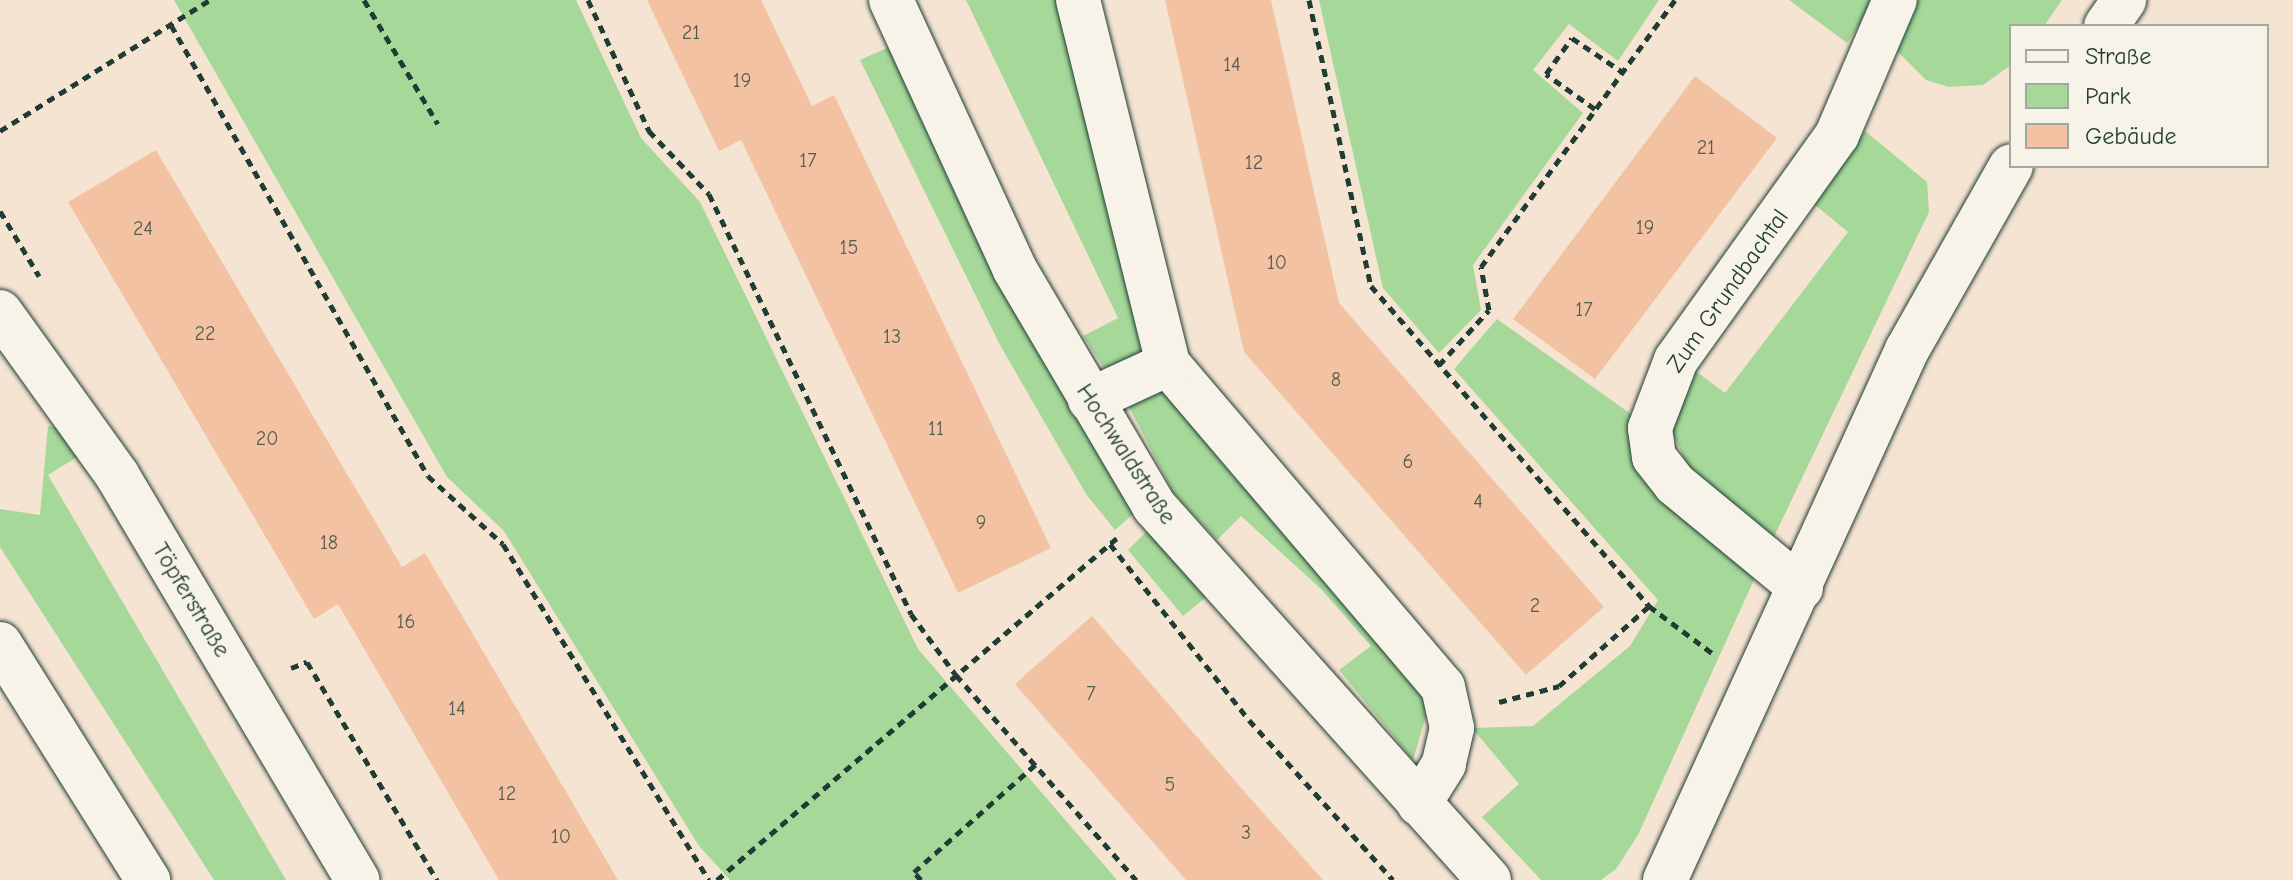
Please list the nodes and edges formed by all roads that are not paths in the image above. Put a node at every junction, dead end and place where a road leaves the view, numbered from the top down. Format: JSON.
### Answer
{"nodes":[{"id":1,"x":891,"y":0,"type":"edge"},
{"id":2,"x":1078,"y":0,"type":"edge"},
{"id":3,"x":1895,"y":0,"type":"edge"},
{"id":4,"x":2124,"y":0,"type":"edge"},
{"id":5,"x":2107,"y":24,"type":"edge"},
{"id":6,"x":2010,"y":168,"type":"edge"},
{"id":7,"x":4,"y":326,"type":"edge"},
{"id":8,"x":1168,"y":364,"type":"junction"},
{"id":9,"x":1090,"y":400,"type":"junction"},
{"id":10,"x":1801,"y":588,"type":"junction"},
{"id":11,"x":0,"y":644,"type":"edge"},
{"id":12,"x":1419,"y":804,"type":"junction"},
{"id":13,"x":148,"y":880,"type":"edge"},
{"id":14,"x":357,"y":880,"type":"edge"},
{"id":15,"x":1489,"y":880,"type":"edge"},
{"id":16,"x":1665,"y":880,"type":"edge"}],
"edges":[{"from":1,"to":9,"type":"street","name":"Hochwaldstraße"},
{"from":2,"to":8,"type":"street"},
{"from":3,"to":10,"type":"street","name":"Zum Grundbachtal"},
{"from":4,"to":5,"type":"street"},
{"from":6,"to":10,"type":"street"},
{"from":7,"to":14,"type":"street","name":"Töpferstraße"},
{"from":8,"to":9,"type":"street"},
{"from":8,"to":12,"type":"street"},
{"from":9,"to":12,"type":"street","name":"Hochwaldstraße"},
{"from":10,"to":16,"type":"street"},
{"from":11,"to":13,"type":"street"},
{"from":12,"to":15,"type":"street","name":"Hochwaldstraße"}]}
